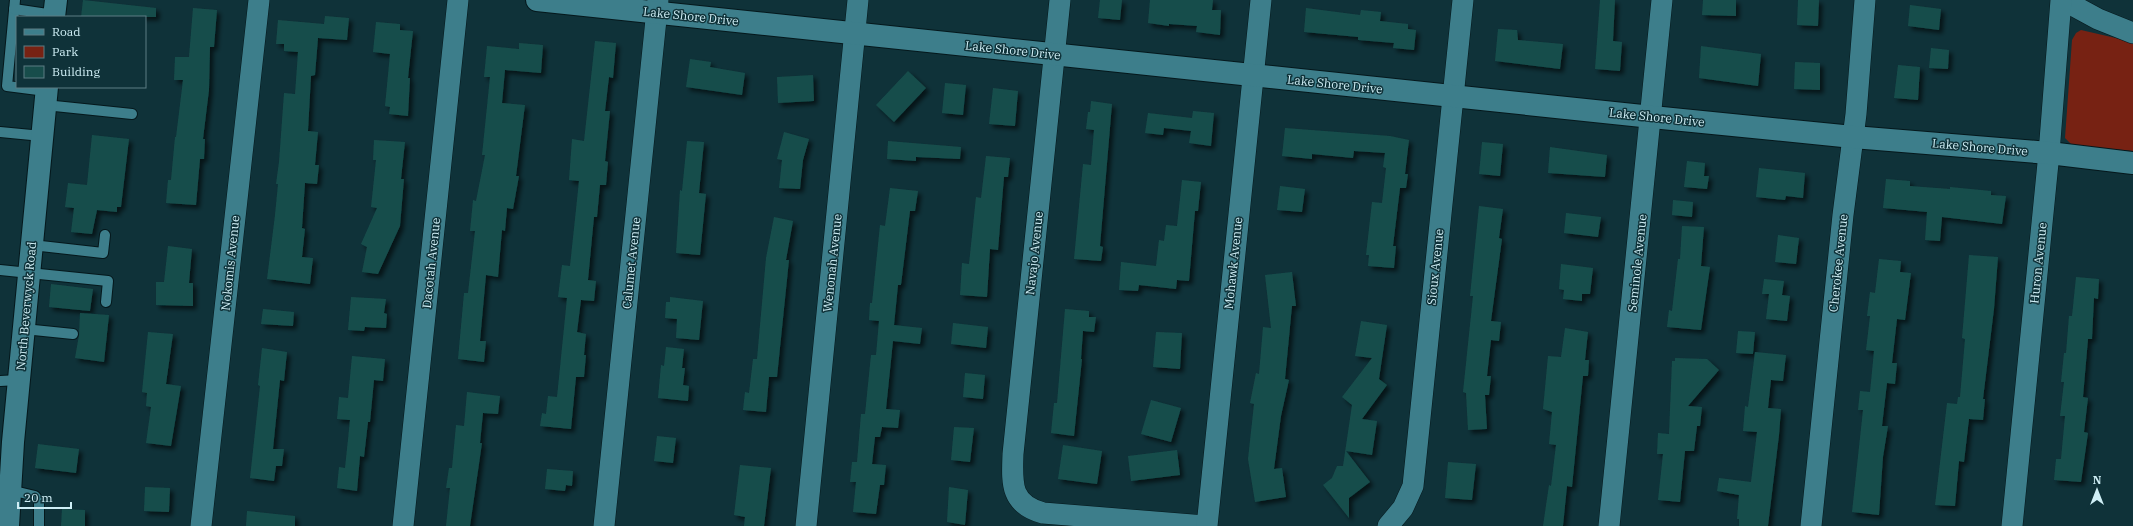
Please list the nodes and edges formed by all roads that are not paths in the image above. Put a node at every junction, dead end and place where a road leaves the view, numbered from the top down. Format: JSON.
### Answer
{"nodes":[{"id":1,"x":259,"y":0,"type":"edge"},
{"id":2,"x":458,"y":0,"type":"edge"},
{"id":3,"x":538,"y":0,"type":"edge"},
{"id":4,"x":858,"y":0,"type":"edge"},
{"id":5,"x":1060,"y":0,"type":"edge"},
{"id":6,"x":1261,"y":0,"type":"edge"},
{"id":7,"x":1463,"y":0,"type":"edge"},
{"id":8,"x":1662,"y":0,"type":"edge"},
{"id":9,"x":1865,"y":0,"type":"edge"},
{"id":10,"x":2062,"y":0,"type":"edge"},
{"id":11,"x":15,"y":5,"type":"edge"},
{"id":12,"x":657,"y":6,"type":"edge"},
{"id":13,"x":55,"y":11,"type":"edge"},
{"id":14,"x":2133,"y":33,"type":"edge"},
{"id":15,"x":855,"y":34,"type":"junction"},
{"id":16,"x":1054,"y":55,"type":"junction"},
{"id":17,"x":1254,"y":75,"type":"junction"},
{"id":18,"x":16,"y":88,"type":"edge"},
{"id":19,"x":17,"y":88,"type":"edge"},
{"id":20,"x":46,"y":94,"type":"edge"},
{"id":21,"x":1453,"y":96,"type":"junction"},
{"id":22,"x":132,"y":114,"type":"dead end"},
{"id":23,"x":1652,"y":116,"type":"junction"},
{"id":24,"x":0,"y":132,"type":"edge"},
{"id":25,"x":42,"y":136,"type":"junction"},
{"id":26,"x":1853,"y":137,"type":"junction"},
{"id":27,"x":2049,"y":153,"type":"junction"},
{"id":28,"x":2133,"y":163,"type":"edge"},
{"id":29,"x":105,"y":235,"type":"dead end"},
{"id":30,"x":32,"y":246,"type":"junction"},
{"id":31,"x":0,"y":270,"type":"edge"},
{"id":32,"x":29,"y":273,"type":"junction"},
{"id":33,"x":106,"y":302,"type":"dead end"},
{"id":34,"x":24,"y":329,"type":"junction"},
{"id":35,"x":73,"y":334,"type":"dead end"},
{"id":36,"x":9,"y":380,"type":"edge"},
{"id":37,"x":6,"y":495,"type":"edge"},
{"id":38,"x":8,"y":526,"type":"edge"},
{"id":39,"x":39,"y":526,"type":"edge"},
{"id":40,"x":201,"y":526,"type":"edge"},
{"id":41,"x":403,"y":526,"type":"edge"},
{"id":42,"x":604,"y":526,"type":"edge"},
{"id":43,"x":806,"y":526,"type":"edge"},
{"id":44,"x":1206,"y":526,"type":"edge"},
{"id":45,"x":1388,"y":526,"type":"edge"},
{"id":46,"x":1609,"y":526,"type":"edge"},
{"id":47,"x":1811,"y":526,"type":"edge"},
{"id":48,"x":2012,"y":526,"type":"edge"}],
"edges":[{"from":1,"to":40,"type":"street","name":"Nokomis Avenue"},
{"from":2,"to":41,"type":"street","name":"Dacotah Avenue"},
{"from":3,"to":12,"type":"street","name":"Lake Shore Drive"},
{"from":4,"to":15,"type":"street","name":"Wenonah Avenue"},
{"from":5,"to":16,"type":"street","name":"Navajo Avenue"},
{"from":6,"to":17,"type":"street","name":"Mohawk Avenue"},
{"from":7,"to":21,"type":"street","name":"Sioux Avenue"},
{"from":8,"to":23,"type":"street","name":"Seminole Avenue"},
{"from":9,"to":26,"type":"street","name":"Cherokee Avenue"},
{"from":10,"to":14,"type":"street"},
{"from":10,"to":27,"type":"street","name":"Huron Avenue"},
{"from":11,"to":13,"type":"lane"},
{"from":11,"to":18,"type":"lane"},
{"from":12,"to":15,"type":"street","name":"Lake Shore Drive"},
{"from":12,"to":42,"type":"street","name":"Calumet Avenue"},
{"from":15,"to":16,"type":"street","name":"Lake Shore Drive"},
{"from":15,"to":43,"type":"street","name":"Wenonah Avenue"},
{"from":16,"to":17,"type":"street","name":"Lake Shore Drive"},
{"from":16,"to":44,"type":"street","name":"Navajo Avenue"},
{"from":17,"to":21,"type":"street","name":"Lake Shore Drive"},
{"from":17,"to":44,"type":"street","name":"Mohawk Avenue"},
{"from":19,"to":20,"type":"lane"},
{"from":20,"to":22,"type":"lane"},
{"from":20,"to":25,"type":"street","name":"North Beverwyck Road"},
{"from":21,"to":23,"type":"street","name":"Lake Shore Drive"},
{"from":21,"to":45,"type":"street","name":"Sioux Avenue"},
{"from":23,"to":26,"type":"street","name":"Lake Shore Drive"},
{"from":23,"to":46,"type":"street","name":"Seminole Avenue"},
{"from":24,"to":25,"type":"lane"},
{"from":25,"to":30,"type":"street","name":"North Beverwyck Road"},
{"from":26,"to":27,"type":"street","name":"Lake Shore Drive"},
{"from":26,"to":47,"type":"street","name":"Cherokee Avenue"},
{"from":27,"to":28,"type":"street","name":"Lake Shore Drive"},
{"from":27,"to":48,"type":"street","name":"Huron Avenue"},
{"from":29,"to":30,"type":"lane"},
{"from":30,"to":32,"type":"street","name":"North Beverwyck Road"},
{"from":31,"to":32,"type":"lane"},
{"from":32,"to":33,"type":"lane"},
{"from":32,"to":34,"type":"street","name":"North Beverwyck Road"},
{"from":34,"to":35,"type":"lane"},
{"from":34,"to":36,"type":"street","name":"North Beverwyck Road"},
{"from":36,"to":37,"type":"street","name":"North Beverwyck Road"},
{"from":37,"to":38,"type":"street","name":"North Beverwyck Road"},
{"from":37,"to":39,"type":"lane"}]}
